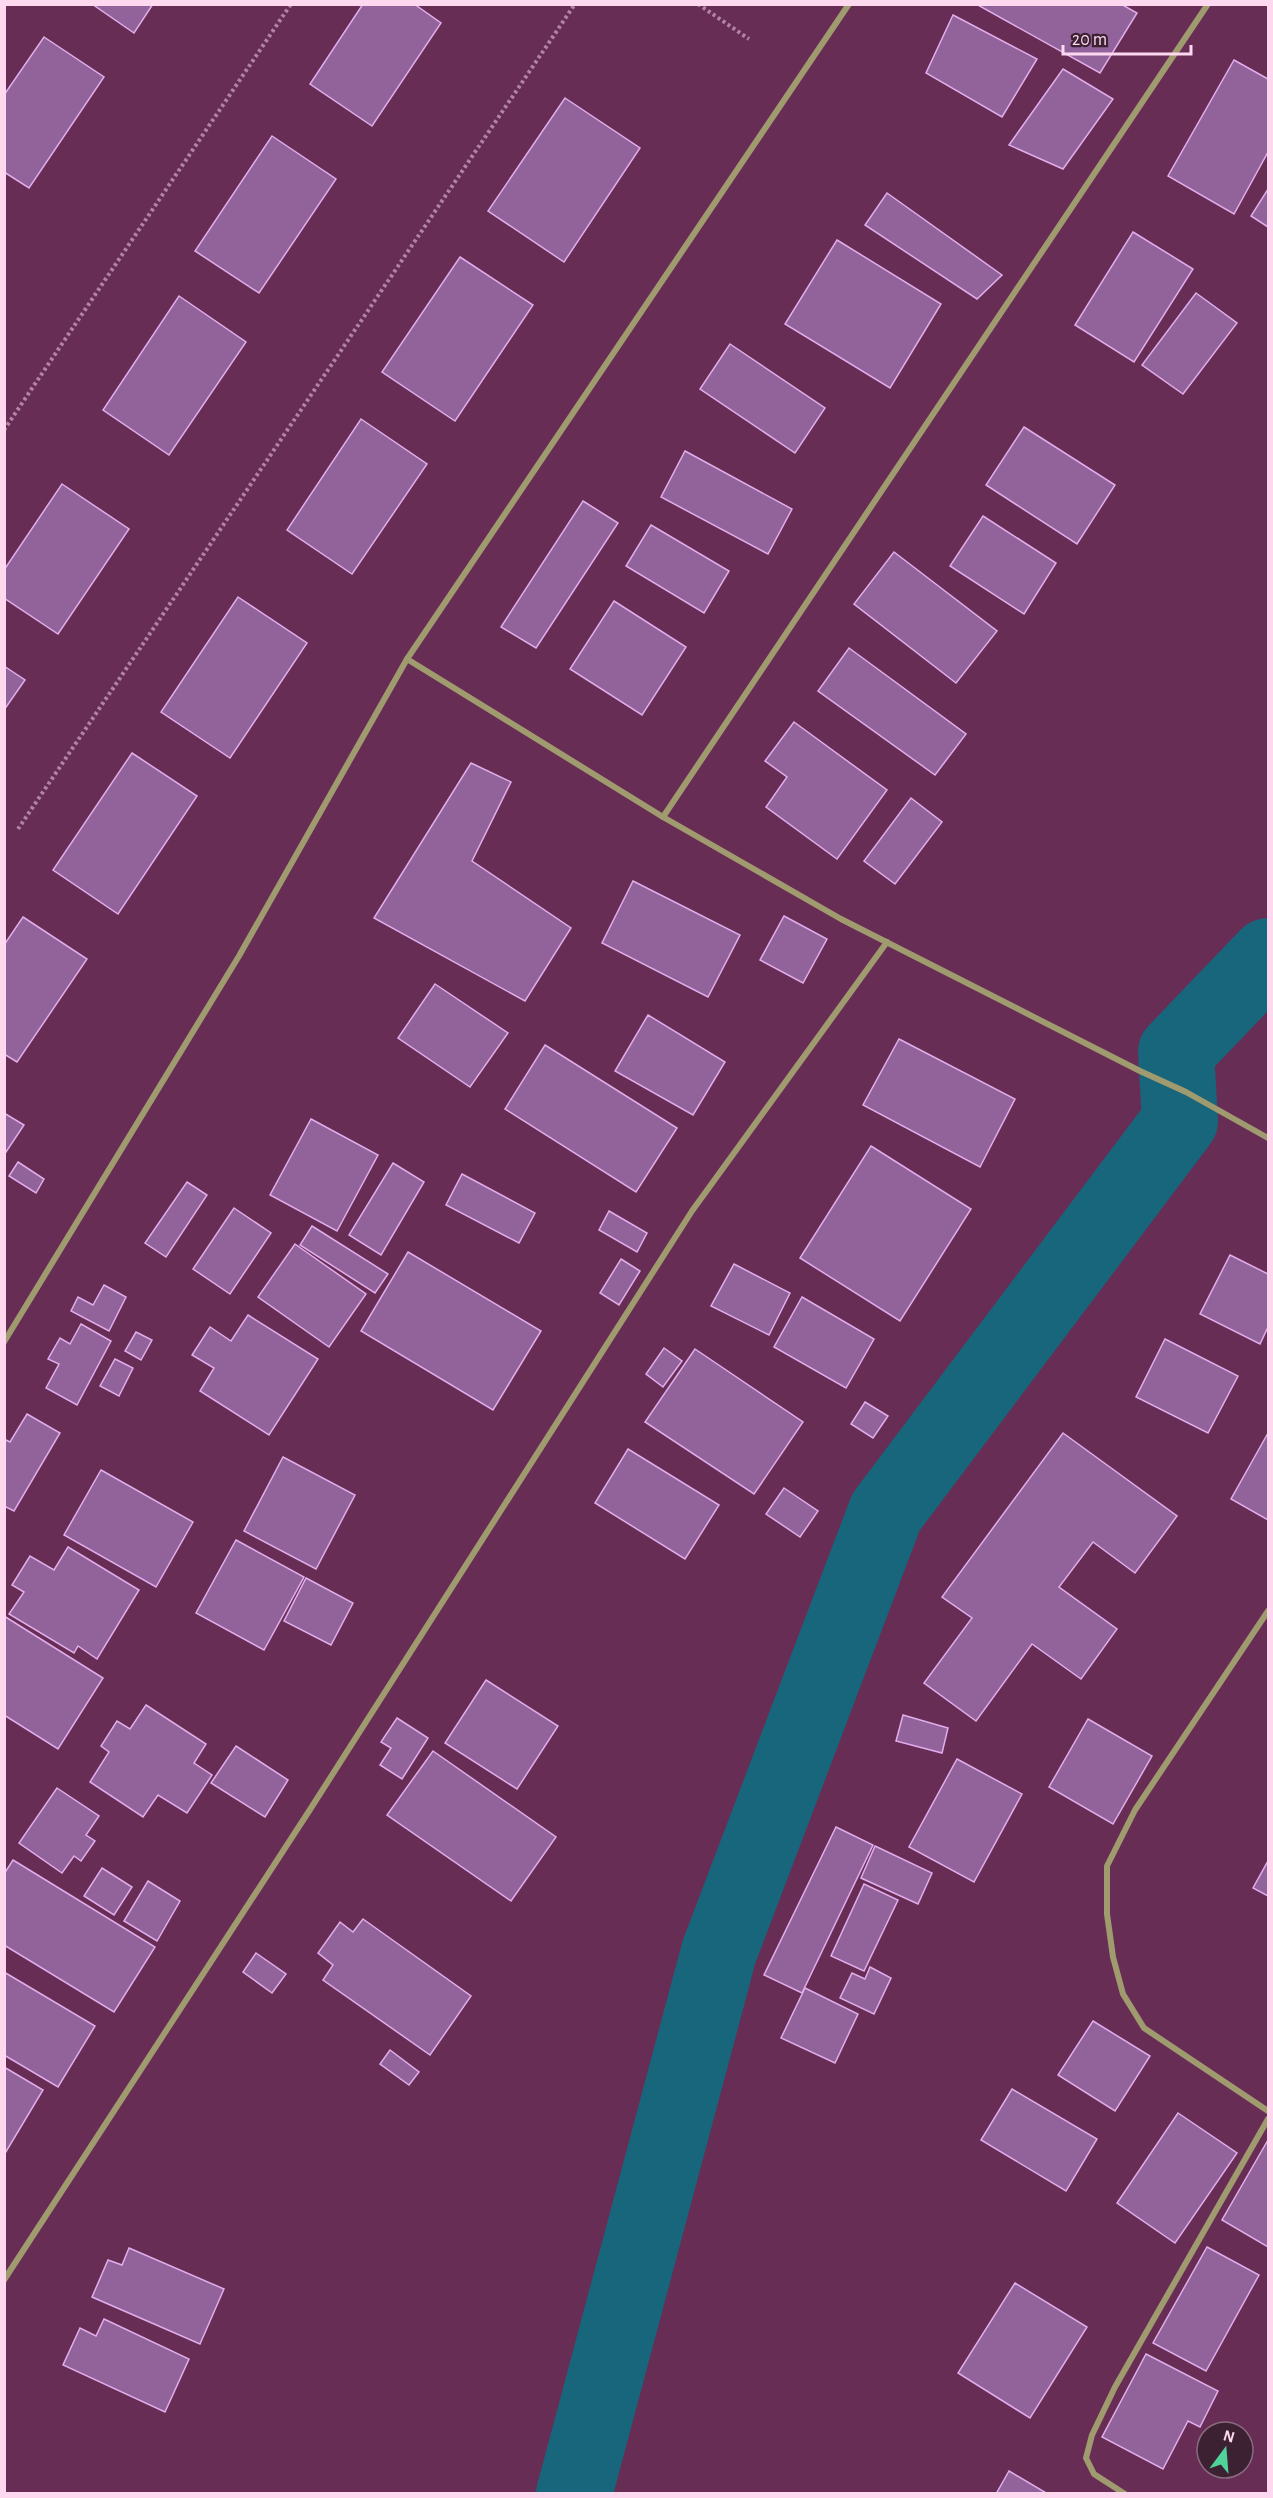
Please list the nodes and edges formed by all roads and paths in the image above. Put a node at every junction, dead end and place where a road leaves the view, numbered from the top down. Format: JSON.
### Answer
{"nodes":[{"id":1,"x":291,"y":4,"type":"edge"},
{"id":2,"x":575,"y":4,"type":"edge"},
{"id":3,"x":698,"y":4,"type":"edge"},
{"id":4,"x":849,"y":4,"type":"edge"},
{"id":5,"x":1208,"y":4,"type":"edge"},
{"id":6,"x":749,"y":39,"type":"dead end"},
{"id":7,"x":4,"y":430,"type":"edge"},
{"id":8,"x":407,"y":660,"type":"junction"},
{"id":9,"x":663,"y":817,"type":"junction"},
{"id":10,"x":18,"y":829,"type":"dead end"},
{"id":11,"x":887,"y":942,"type":"junction"},
{"id":12,"x":1269,"y":1138,"type":"edge"},
{"id":13,"x":4,"y":1342,"type":"edge"},
{"id":14,"x":1269,"y":1611,"type":"edge"},
{"id":15,"x":1269,"y":2111,"type":"edge"},
{"id":16,"x":1269,"y":2119,"type":"edge"},
{"id":17,"x":4,"y":2280,"type":"edge"},
{"id":18,"x":1125,"y":2493,"type":"edge"}],
"edges":[{"from":1,"to":7,"type":"path"},
{"from":2,"to":10,"type":"path"},
{"from":3,"to":6,"type":"path"},
{"from":4,"to":8,"type":"street"},
{"from":5,"to":9,"type":"street"},
{"from":8,"to":9,"type":"street"},
{"from":8,"to":13,"type":"street"},
{"from":9,"to":11,"type":"street"},
{"from":11,"to":12,"type":"street"},
{"from":11,"to":17,"type":"street"},
{"from":14,"to":15,"type":"street"},
{"from":16,"to":18,"type":"street"}]}
